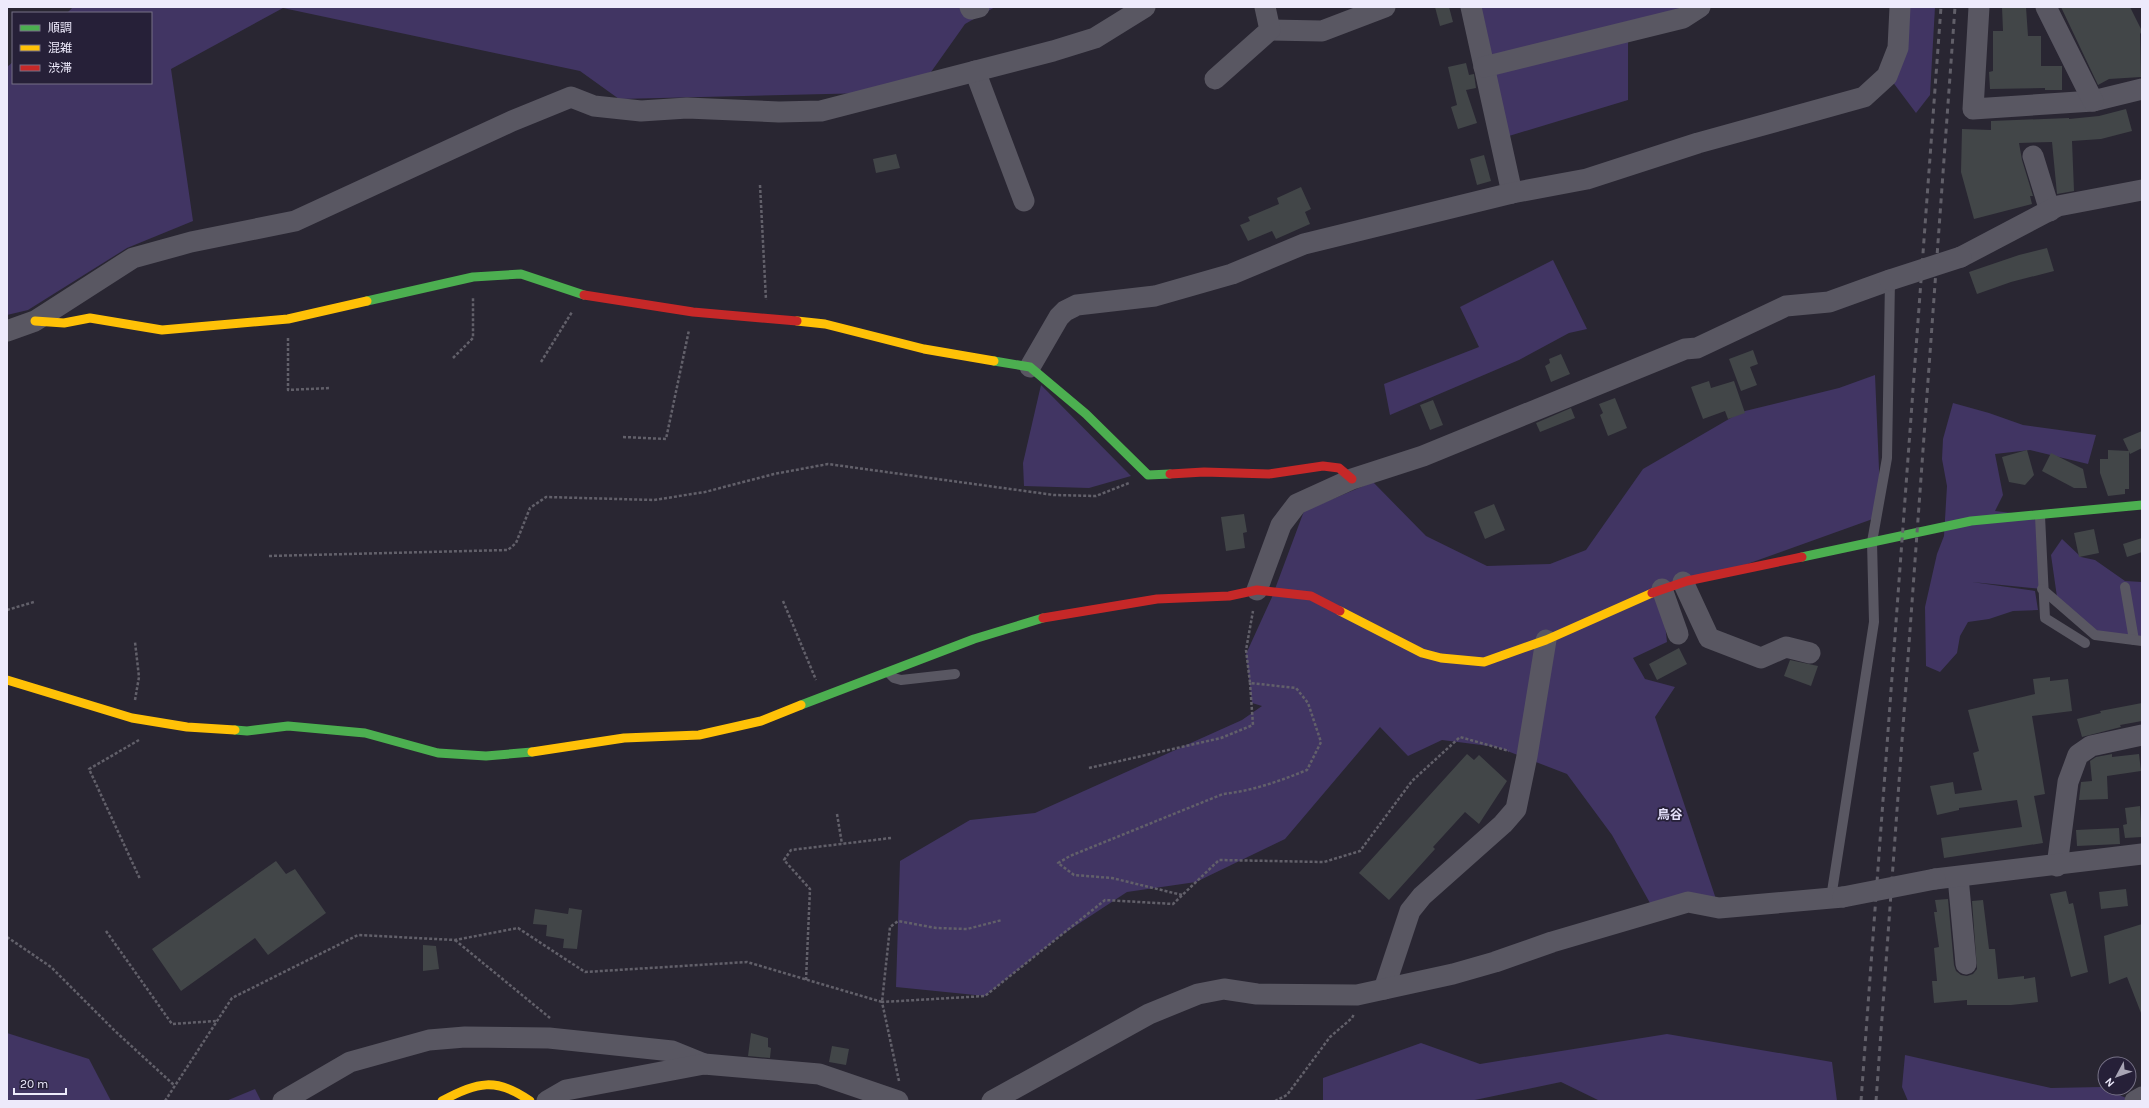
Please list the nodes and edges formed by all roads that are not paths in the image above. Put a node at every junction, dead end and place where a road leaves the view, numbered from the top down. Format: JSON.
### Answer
{"nodes":[{"id":1,"x":970,"y":7,"type":"edge"},
{"id":2,"x":979,"y":7,"type":"edge"},
{"id":3,"x":1145,"y":7,"type":"edge"},
{"id":4,"x":1265,"y":7,"type":"edge"},
{"id":5,"x":1385,"y":7,"type":"edge"},
{"id":6,"x":1471,"y":7,"type":"edge"},
{"id":7,"x":1700,"y":7,"type":"edge"},
{"id":8,"x":1900,"y":7,"type":"edge"},
{"id":9,"x":1979,"y":7,"type":"edge"},
{"id":10,"x":2046,"y":7,"type":"edge"},
{"id":11,"x":1270,"y":30,"type":"junction"},
{"id":12,"x":1484,"y":67,"type":"junction"},
{"id":13,"x":975,"y":71,"type":"junction"},
{"id":14,"x":1215,"y":80,"type":"dead end"},
{"id":15,"x":2142,"y":89,"type":"edge"},
{"id":16,"x":2093,"y":101,"type":"junction"},
{"id":17,"x":2033,"y":156,"type":"dead end"},
{"id":18,"x":2142,"y":190,"type":"edge"},
{"id":19,"x":1512,"y":193,"type":"junction"},
{"id":20,"x":1024,"y":201,"type":"dead end"},
{"id":21,"x":2050,"y":211,"type":"junction"},
{"id":22,"x":1890,"y":280,"type":"junction"},
{"id":23,"x":35,"y":321,"type":"junction"},
{"id":24,"x":7,"y":331,"type":"edge"},
{"id":25,"x":1030,"y":367,"type":"junction"},
{"id":26,"x":1352,"y":479,"type":"junction"},
{"id":27,"x":2142,"y":506,"type":"edge"},
{"id":28,"x":2040,"y":516,"type":"junction"},
{"id":29,"x":1872,"y":542,"type":"junction"},
{"id":30,"x":1684,"y":582,"type":"junction"},
{"id":31,"x":2125,"y":587,"type":"dead end"},
{"id":32,"x":1662,"y":589,"type":"junction"},
{"id":33,"x":2042,"y":589,"type":"junction"},
{"id":34,"x":1257,"y":590,"type":"junction"},
{"id":35,"x":1678,"y":634,"type":"dead end"},
{"id":36,"x":1546,"y":640,"type":"junction"},
{"id":37,"x":2138,"y":640,"type":"edge"},
{"id":38,"x":2085,"y":643,"type":"dead end"},
{"id":39,"x":1810,"y":653,"type":"dead end"},
{"id":40,"x":888,"y":672,"type":"junction"},
{"id":41,"x":955,"y":674,"type":"dead end"},
{"id":42,"x":7,"y":680,"type":"edge"},
{"id":43,"x":2142,"y":735,"type":"edge"},
{"id":44,"x":2142,"y":854,"type":"edge"},
{"id":45,"x":2057,"y":866,"type":"junction"},
{"id":46,"x":1958,"y":877,"type":"junction"},
{"id":47,"x":1837,"y":898,"type":"junction"},
{"id":48,"x":1966,"y":964,"type":"dead end"},
{"id":49,"x":1384,"y":989,"type":"junction"},
{"id":50,"x":704,"y":1064,"type":"junction"},
{"id":51,"x":899,"y":1093,"type":"edge"},
{"id":52,"x":2142,"y":1097,"type":"edge"},
{"id":53,"x":283,"y":1101,"type":"edge"},
{"id":54,"x":442,"y":1101,"type":"edge"},
{"id":55,"x":530,"y":1101,"type":"edge"},
{"id":56,"x":547,"y":1101,"type":"edge"},
{"id":57,"x":992,"y":1101,"type":"edge"},
{"id":58,"x":2135,"y":1101,"type":"edge"}],
"edges":[{"from":1,"to":2,"type":"street"},
{"from":3,"to":13,"type":"street"},
{"from":4,"to":11,"type":"street"},
{"from":5,"to":11,"type":"street"},
{"from":6,"to":12,"type":"street"},
{"from":7,"to":12,"type":"street"},
{"from":8,"to":19,"type":"street"},
{"from":9,"to":16,"type":"street"},
{"from":10,"to":16,"type":"street"},
{"from":11,"to":14,"type":"street"},
{"from":12,"to":19,"type":"street"},
{"from":13,"to":20,"type":"street"},
{"from":13,"to":23,"type":"street"},
{"from":15,"to":16,"type":"street"},
{"from":17,"to":21,"type":"street"},
{"from":18,"to":21,"type":"street"},
{"from":19,"to":25,"type":"street"},
{"from":21,"to":22,"type":"street","bridge":true},
{"from":22,"to":26,"type":"street"},
{"from":22,"to":29,"type":"lane"},
{"from":23,"to":24,"type":"street"},
{"from":23,"to":25,"type":"street"},
{"from":25,"to":26,"type":"street"},
{"from":26,"to":34,"type":"street"},
{"from":27,"to":28,"type":"street"},
{"from":28,"to":29,"type":"street"},
{"from":28,"to":33,"type":"lane"},
{"from":29,"to":30,"type":"street"},
{"from":29,"to":47,"type":"lane"},
{"from":30,"to":32,"type":"street"},
{"from":30,"to":39,"type":"street"},
{"from":31,"to":37,"type":"lane"},
{"from":32,"to":35,"type":"street"},
{"from":32,"to":36,"type":"street"},
{"from":33,"to":37,"type":"lane"},
{"from":33,"to":38,"type":"lane"},
{"from":34,"to":36,"type":"street"},
{"from":34,"to":40,"type":"street"},
{"from":36,"to":49,"type":"street"},
{"from":40,"to":41,"type":"lane"},
{"from":40,"to":42,"type":"street"},
{"from":43,"to":45,"type":"street"},
{"from":44,"to":45,"type":"street"},
{"from":45,"to":46,"type":"street"},
{"from":46,"to":47,"type":"street","bridge":true},
{"from":46,"to":48,"type":"street"},
{"from":47,"to":49,"type":"street"},
{"from":49,"to":57,"type":"street"},
{"from":50,"to":51,"type":"street"},
{"from":50,"to":53,"type":"street"},
{"from":50,"to":56,"type":"street"},
{"from":52,"to":58,"type":"street"},
{"from":54,"to":55,"type":"street"}]}
